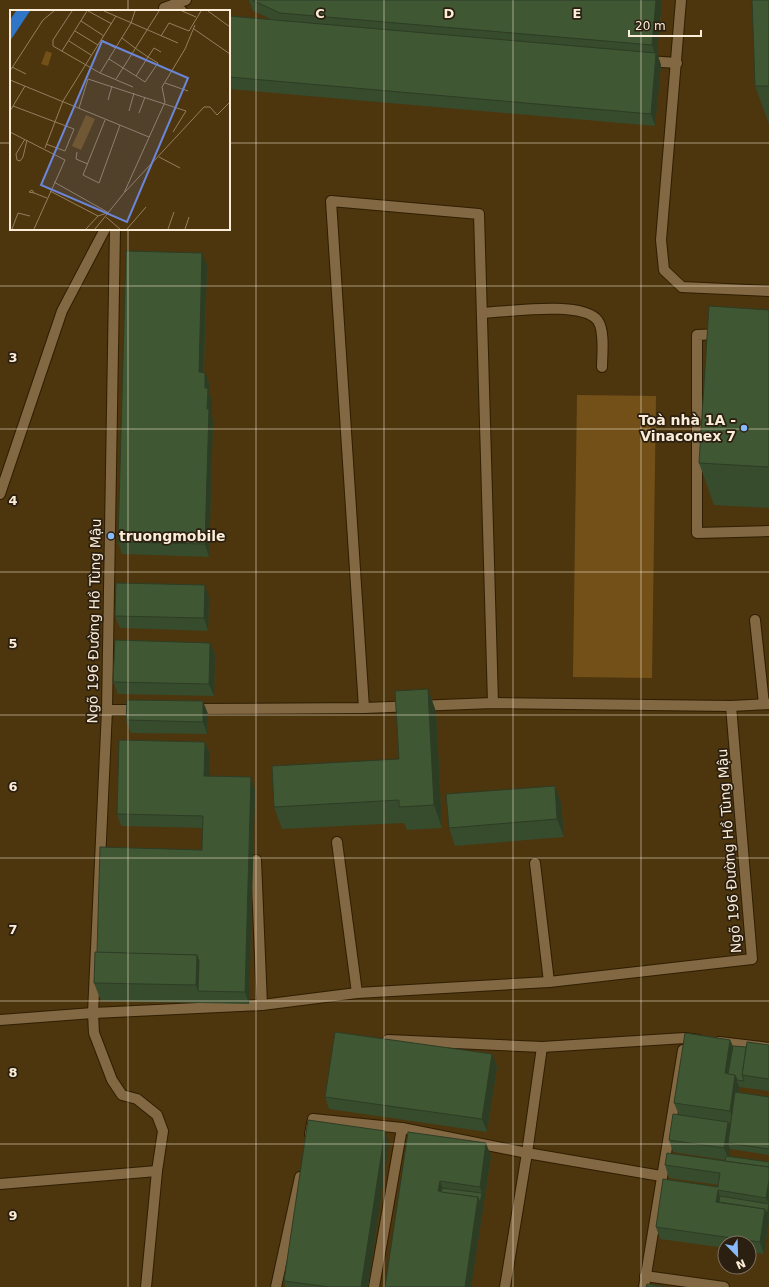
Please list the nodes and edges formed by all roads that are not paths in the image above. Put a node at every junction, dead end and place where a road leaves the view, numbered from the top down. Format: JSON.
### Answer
{"nodes":[{"id":1,"x":186,"y":0,"type":"edge"},
{"id":2,"x":681,"y":0,"type":"edge"},
{"id":3,"x":164,"y":6,"type":"edge"},
{"id":4,"x":178,"y":10,"type":"edge"},
{"id":5,"x":637,"y":60,"type":"edge"},
{"id":6,"x":677,"y":63,"type":"junction"},
{"id":7,"x":103,"y":230,"type":"edge"},
{"id":8,"x":115,"y":230,"type":"edge"},
{"id":9,"x":769,"y":291,"type":"edge"},
{"id":10,"x":482,"y":313,"type":"junction"},
{"id":11,"x":729,"y":334,"type":"edge"},
{"id":12,"x":602,"y":367,"type":"dead end"},
{"id":13,"x":0,"y":494,"type":"edge"},
{"id":14,"x":769,"y":530,"type":"edge"},
{"id":15,"x":755,"y":620,"type":"dead end"},
{"id":16,"x":493,"y":703,"type":"junction"},
{"id":17,"x":767,"y":704,"type":"edge"},
{"id":18,"x":731,"y":706,"type":"junction"},
{"id":19,"x":364,"y":708,"type":"junction"},
{"id":20,"x":107,"y":710,"type":"junction"},
{"id":21,"x":146,"y":710,"type":"edge"},
{"id":22,"x":185,"y":710,"type":"edge"},
{"id":23,"x":337,"y":842,"type":"dead end"},
{"id":24,"x":256,"y":860,"type":"dead end"},
{"id":25,"x":535,"y":863,"type":"dead end"},
{"id":26,"x":549,"y":982,"type":"junction"},
{"id":27,"x":357,"y":994,"type":"junction"},
{"id":28,"x":262,"y":1005,"type":"junction"},
{"id":29,"x":93,"y":1013,"type":"junction"},
{"id":30,"x":0,"y":1020,"type":"edge"},
{"id":31,"x":684,"y":1038,"type":"junction"},
{"id":32,"x":388,"y":1040,"type":"edge"},
{"id":33,"x":542,"y":1047,"type":"junction"},
{"id":34,"x":769,"y":1048,"type":"edge"},
{"id":35,"x":402,"y":1128,"type":"junction"},
{"id":36,"x":308,"y":1142,"type":"edge"},
{"id":37,"x":527,"y":1153,"type":"junction"},
{"id":38,"x":303,"y":1165,"type":"edge"},
{"id":39,"x":157,"y":1171,"type":"junction"},
{"id":40,"x":661,"y":1176,"type":"junction"},
{"id":41,"x":0,"y":1184,"type":"edge"},
{"id":42,"x":646,"y":1276,"type":"junction"},
{"id":43,"x":146,"y":1287,"type":"edge"},
{"id":44,"x":276,"y":1287,"type":"edge"},
{"id":45,"x":374,"y":1287,"type":"edge"},
{"id":46,"x":505,"y":1287,"type":"edge"},
{"id":47,"x":644,"y":1287,"type":"edge"},
{"id":48,"x":724,"y":1287,"type":"edge"}],
"edges":[{"from":1,"to":3,"type":"street"},
{"from":2,"to":6,"type":"street"},
{"from":3,"to":4,"type":"street"},
{"from":5,"to":6,"type":"street"},
{"from":6,"to":9,"type":"street"},
{"from":7,"to":13,"type":"street"},
{"from":8,"to":20,"type":"street","name":"Ngõ 196 Đường Hồ Tùng Mậu"},
{"from":10,"to":12,"type":"street"},
{"from":10,"to":16,"type":"street"},
{"from":10,"to":19,"type":"street"},
{"from":11,"to":14,"type":"street"},
{"from":15,"to":17,"type":"street"},
{"from":16,"to":18,"type":"street"},
{"from":16,"to":19,"type":"street"},
{"from":17,"to":18,"type":"street"},
{"from":18,"to":26,"type":"street","name":"Ngõ 196 Đường Hồ Tùng Mậu"},
{"from":19,"to":22,"type":"street"},
{"from":20,"to":21,"type":"street"},
{"from":20,"to":29,"type":"street","name":"Ngõ 196 Đường Hồ Tùng Mậu"},
{"from":23,"to":27,"type":"street"},
{"from":24,"to":28,"type":"street"},
{"from":25,"to":26,"type":"street"},
{"from":26,"to":27,"type":"street"},
{"from":27,"to":28,"type":"street"},
{"from":28,"to":29,"type":"street"},
{"from":29,"to":30,"type":"street"},
{"from":29,"to":39,"type":"street","name":"Ngõ 196 Đường Hồ Tùng Mậu"},
{"from":31,"to":33,"type":"street"},
{"from":31,"to":34,"type":"street"},
{"from":31,"to":40,"type":"street"},
{"from":32,"to":33,"type":"street"},
{"from":33,"to":37,"type":"street"},
{"from":35,"to":36,"type":"street"},
{"from":35,"to":37,"type":"street"},
{"from":35,"to":45,"type":"street"},
{"from":37,"to":40,"type":"street"},
{"from":37,"to":46,"type":"street"},
{"from":38,"to":44,"type":"street"},
{"from":39,"to":41,"type":"street"},
{"from":39,"to":43,"type":"street","name":"Ngõ 196 Đường Hồ Tùng Mậu"},
{"from":40,"to":42,"type":"street"},
{"from":42,"to":47,"type":"street"},
{"from":42,"to":48,"type":"street"}]}
